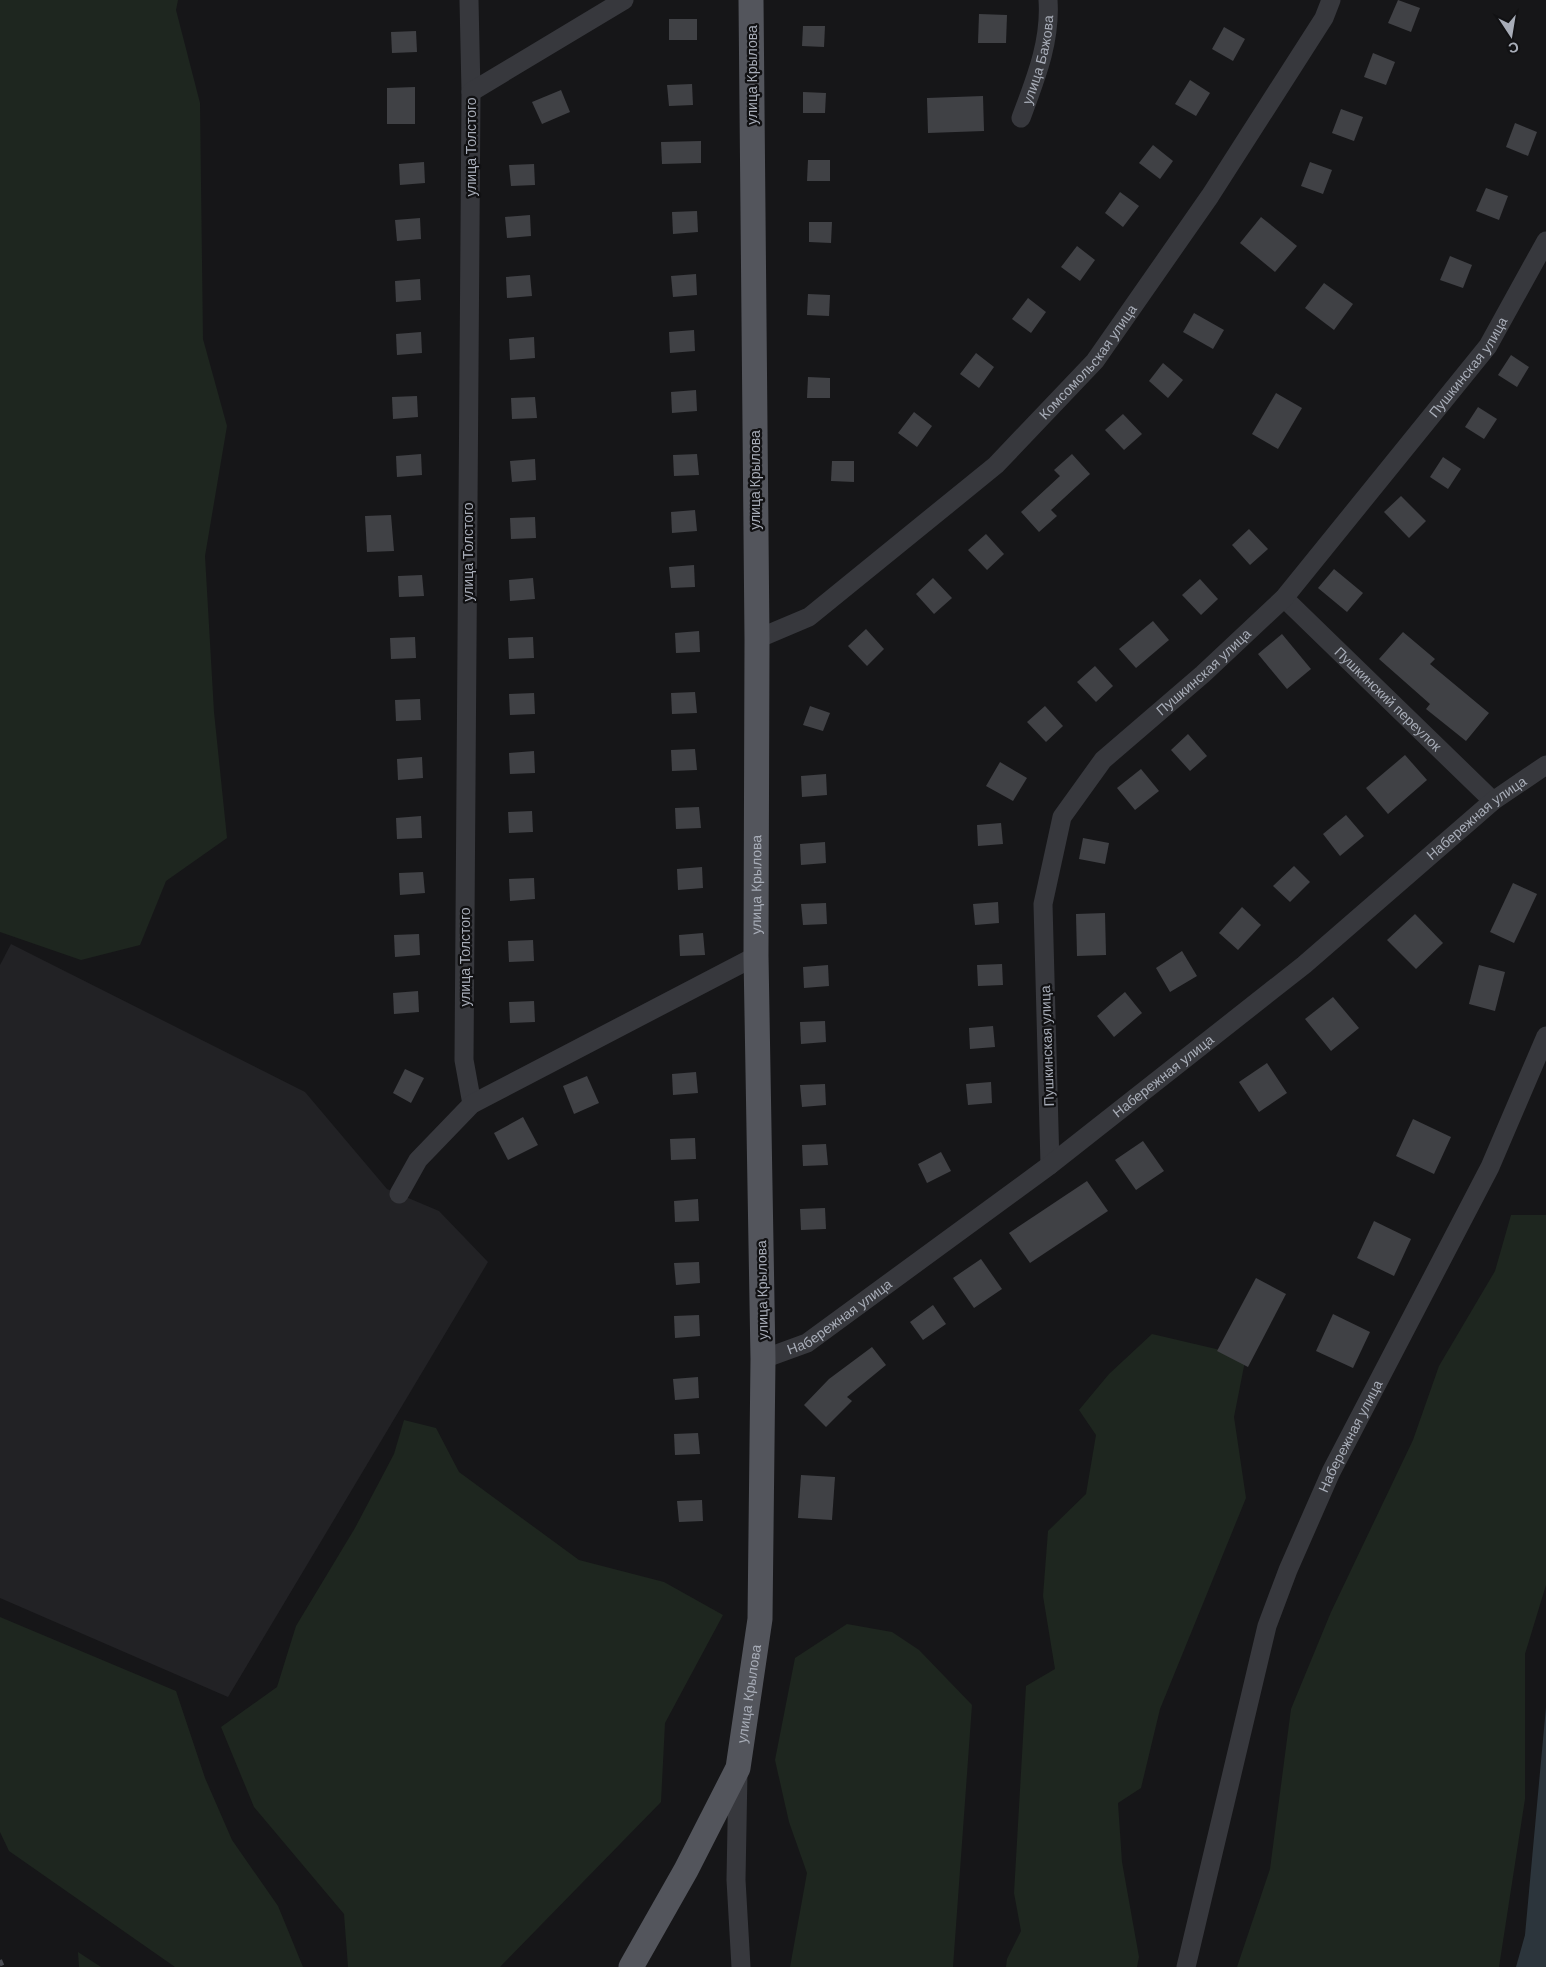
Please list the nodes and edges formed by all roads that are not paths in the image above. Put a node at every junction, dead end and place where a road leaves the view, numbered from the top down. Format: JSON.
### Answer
{"nodes":[{"id":1,"x":469,"y":0,"type":"edge"},
{"id":2,"x":624,"y":0,"type":"edge"},
{"id":3,"x":751,"y":0,"type":"edge"},
{"id":4,"x":1048,"y":0,"type":"edge"},
{"id":5,"x":1331,"y":0,"type":"edge"},
{"id":6,"x":471,"y":92,"type":"junction"},
{"id":7,"x":1021,"y":118,"type":"dead end"},
{"id":8,"x":1546,"y":241,"type":"edge"},
{"id":9,"x":1284,"y":598,"type":"junction"},
{"id":10,"x":757,"y":639,"type":"junction"},
{"id":11,"x":1546,"y":765,"type":"edge"},
{"id":12,"x":1493,"y":801,"type":"junction"},
{"id":13,"x":756,"y":956,"type":"junction"},
{"id":14,"x":1546,"y":1036,"type":"edge"},
{"id":15,"x":472,"y":1104,"type":"junction"},
{"id":16,"x":1050,"y":1165,"type":"junction"},
{"id":17,"x":399,"y":1194,"type":"dead end"},
{"id":18,"x":763,"y":1359,"type":"junction"},
{"id":19,"x":738,"y":1768,"type":"junction"},
{"id":20,"x":631,"y":1967,"type":"edge"},
{"id":21,"x":741,"y":1967,"type":"edge"},
{"id":22,"x":1186,"y":1967,"type":"edge"}],
"edges":[{"from":1,"to":6,"type":"street","name":"улица Толстого"},
{"from":2,"to":6,"type":"street"},
{"from":3,"to":10,"type":"main road","name":"улица Крылова"},
{"from":4,"to":7,"type":"street","name":"улица Бажова"},
{"from":5,"to":10,"type":"street","name":"Комсомольская улица"},
{"from":6,"to":15,"type":"street","name":"улица Толстого"},
{"from":8,"to":9,"type":"street","name":"Пушкинская улица"},
{"from":9,"to":12,"type":"street","name":"Пушкинский переулок"},
{"from":9,"to":16,"type":"street","name":"Пушкинская улица"},
{"from":10,"to":13,"type":"main road","name":"улица Крылова"},
{"from":11,"to":12,"type":"street","name":"Набережная улица"},
{"from":12,"to":16,"type":"street","name":"Набережная улица"},
{"from":13,"to":15,"type":"street"},
{"from":13,"to":18,"type":"main road","name":"улица Крылова"},
{"from":14,"to":22,"type":"street","name":"Набережная улица"},
{"from":15,"to":17,"type":"street"},
{"from":16,"to":18,"type":"street","name":"Набережная улица"},
{"from":18,"to":19,"type":"main road","name":"улица Крылова"},
{"from":19,"to":20,"type":"main road","name":"улица Крылова"},
{"from":19,"to":21,"type":"street"}]}
